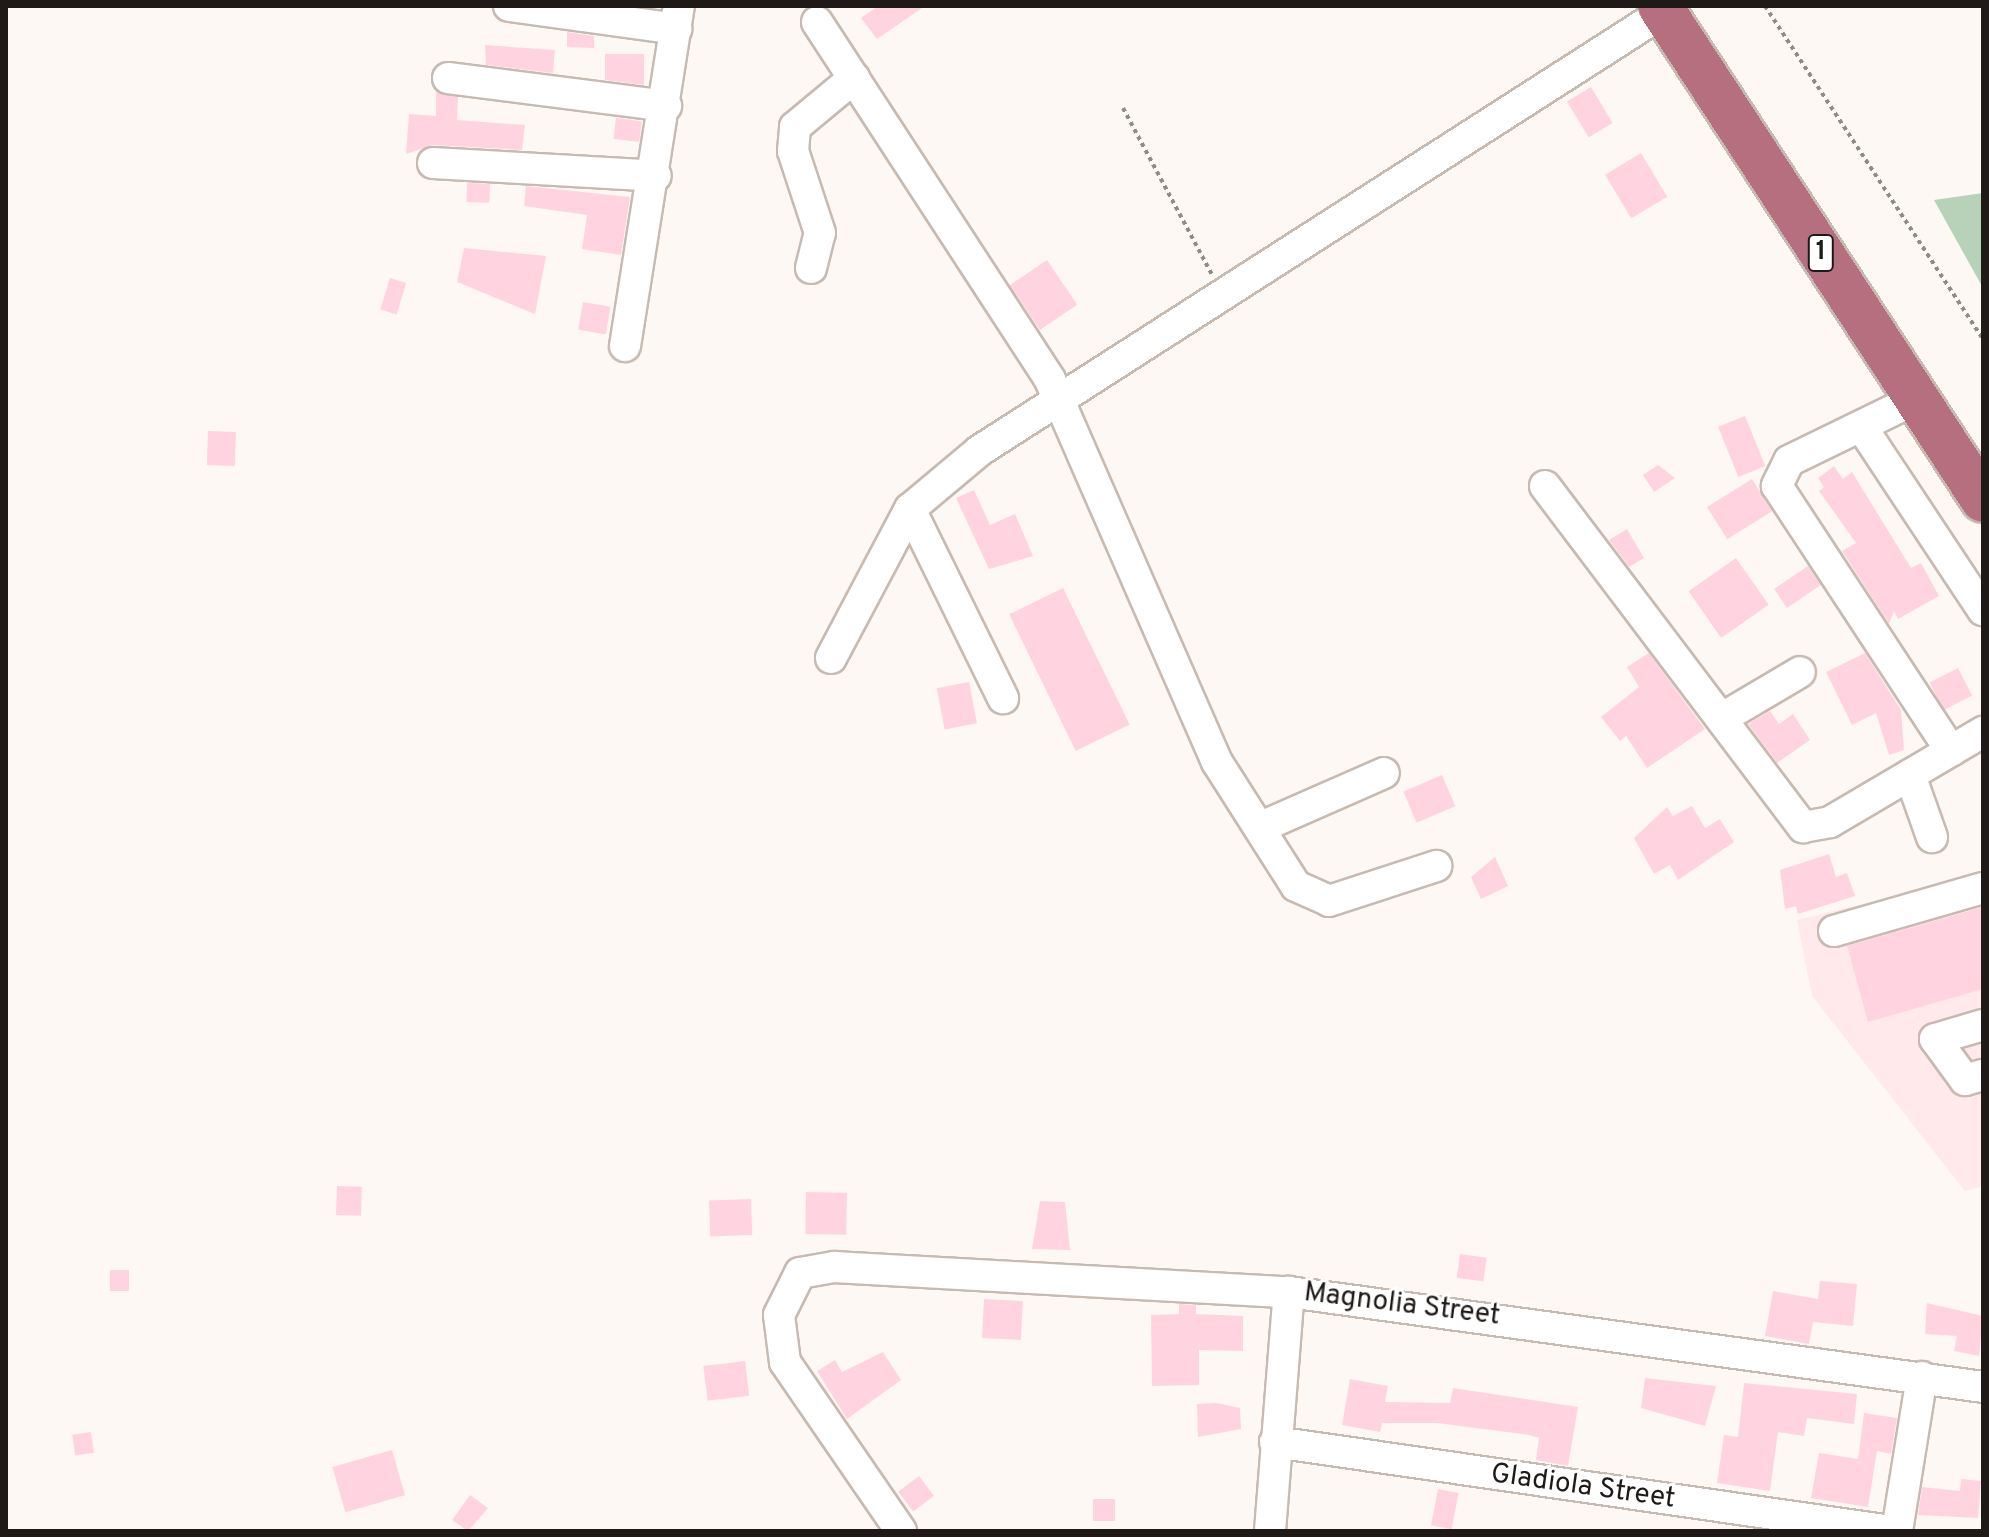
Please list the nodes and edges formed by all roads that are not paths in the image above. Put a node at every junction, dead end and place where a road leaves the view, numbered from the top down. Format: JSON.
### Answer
{"nodes":[{"id":1,"x":509,"y":6,"type":"edge"},
{"id":2,"x":1672,"y":8,"type":"edge"},
{"id":3,"x":678,"y":17,"type":"edge"},
{"id":4,"x":817,"y":22,"type":"dead end"},
{"id":5,"x":448,"y":78,"type":"dead end"},
{"id":6,"x":854,"y":78,"type":"junction"},
{"id":7,"x":666,"y":106,"type":"junction"},
{"id":8,"x":433,"y":163,"type":"dead end"},
{"id":9,"x":656,"y":176,"type":"junction"},
{"id":10,"x":811,"y":268,"type":"dead end"},
{"id":11,"x":625,"y":346,"type":"dead end"},
{"id":12,"x":1060,"y":399,"type":"junction"},
{"id":13,"x":1916,"y":399,"type":"junction"},
{"id":14,"x":1861,"y":426,"type":"junction"},
{"id":15,"x":1983,"y":453,"type":"edge"},
{"id":16,"x":1545,"y":486,"type":"dead end"},
{"id":17,"x":1983,"y":500,"type":"edge"},
{"id":18,"x":918,"y":501,"type":"junction"},
{"id":19,"x":1983,"y":610,"type":"edge"},
{"id":20,"x":831,"y":658,"type":"dead end"},
{"id":21,"x":1800,"y":672,"type":"dead end"},
{"id":22,"x":1003,"y":698,"type":"dead end"},
{"id":23,"x":1724,"y":717,"type":"junction"},
{"id":24,"x":1983,"y":732,"type":"edge"},
{"id":25,"x":1951,"y":751,"type":"junction"},
{"id":26,"x":1384,"y":773,"type":"dead end"},
{"id":27,"x":1910,"y":775,"type":"junction"},
{"id":28,"x":1261,"y":827,"type":"junction"},
{"id":29,"x":1932,"y":837,"type":"dead end"},
{"id":30,"x":1436,"y":866,"type":"dead end"},
{"id":31,"x":1983,"y":888,"type":"edge"},
{"id":32,"x":1834,"y":931,"type":"dead end"},
{"id":33,"x":1983,"y":1025,"type":"edge"},
{"id":34,"x":1983,"y":1075,"type":"edge"},
{"id":35,"x":1289,"y":1292,"type":"junction"},
{"id":36,"x":1922,"y":1377,"type":"junction"},
{"id":37,"x":1983,"y":1387,"type":"edge"},
{"id":38,"x":1275,"y":1442,"type":"junction"},
{"id":39,"x":901,"y":1531,"type":"edge"},
{"id":40,"x":1270,"y":1531,"type":"edge"},
{"id":41,"x":1894,"y":1531,"type":"edge"}],
"edges":[{"from":1,"to":3,"type":"street"},
{"from":2,"to":12,"type":"street"},
{"from":2,"to":13,"type":"highway","number":"1"},
{"from":2,"to":15,"type":"highway","number":"1"},
{"from":3,"to":7,"type":"street"},
{"from":4,"to":6,"type":"street"},
{"from":5,"to":7,"type":"street"},
{"from":6,"to":10,"type":"street"},
{"from":6,"to":12,"type":"street"},
{"from":7,"to":9,"type":"street"},
{"from":8,"to":9,"type":"street"},
{"from":9,"to":11,"type":"street"},
{"from":12,"to":18,"type":"street"},
{"from":12,"to":28,"type":"street"},
{"from":13,"to":14,"type":"street"},
{"from":13,"to":17,"type":"highway","number":"1"},
{"from":14,"to":19,"type":"street"},
{"from":14,"to":25,"type":"street"},
{"from":16,"to":23,"type":"street"},
{"from":18,"to":20,"type":"street"},
{"from":18,"to":22,"type":"street"},
{"from":21,"to":23,"type":"street"},
{"from":23,"to":27,"type":"street"},
{"from":24,"to":25,"type":"street"},
{"from":25,"to":27,"type":"street"},
{"from":26,"to":28,"type":"street"},
{"from":27,"to":29,"type":"street"},
{"from":28,"to":30,"type":"street"},
{"from":31,"to":32,"type":"street"},
{"from":33,"to":34,"type":"street"},
{"from":35,"to":36,"type":"street","name":"Magnolia Street"},
{"from":35,"to":38,"type":"street"},
{"from":35,"to":39,"type":"street","name":"Magnolia Street"},
{"from":36,"to":37,"type":"street","name":"Magnolia Street"},
{"from":36,"to":41,"type":"street"},
{"from":38,"to":40,"type":"street"},
{"from":38,"to":41,"type":"street","name":"Gladiola Street"}]}
